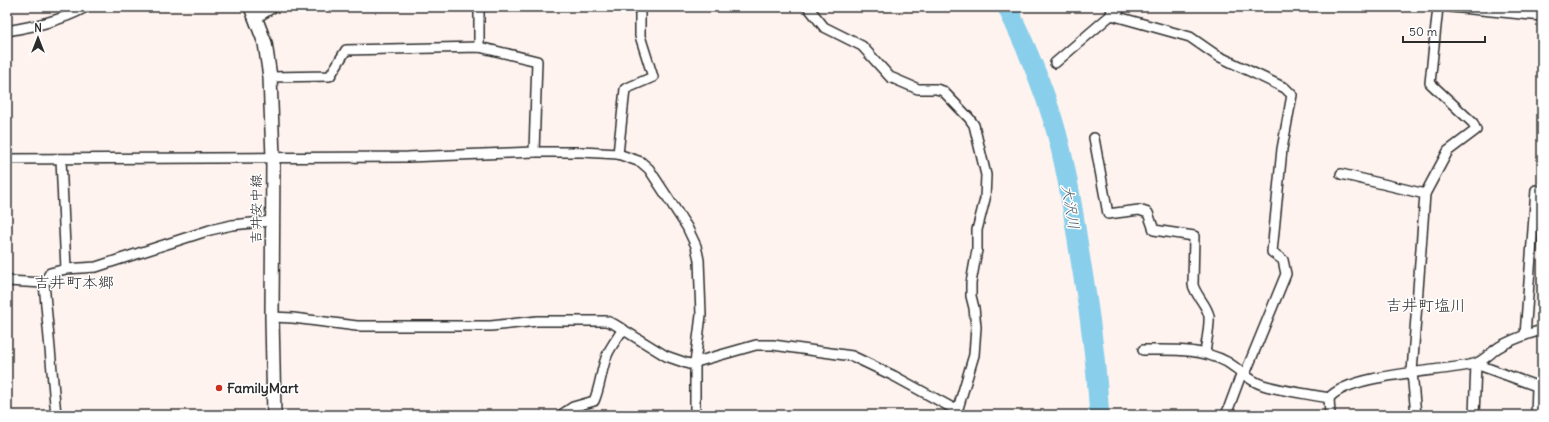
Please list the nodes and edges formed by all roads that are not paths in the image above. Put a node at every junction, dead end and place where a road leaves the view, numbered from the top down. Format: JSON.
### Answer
{"nodes":[{"id":1,"x":86,"y":7,"type":"edge"},
{"id":2,"x":274,"y":7,"type":"edge"},
{"id":3,"x":479,"y":7,"type":"edge"},
{"id":4,"x":640,"y":7,"type":"edge"},
{"id":5,"x":808,"y":7,"type":"edge"},
{"id":6,"x":1122,"y":7,"type":"edge"},
{"id":7,"x":1438,"y":7,"type":"edge"},
{"id":8,"x":1452,"y":7,"type":"edge"},
{"id":9,"x":1111,"y":11,"type":"edge"},
{"id":10,"x":253,"y":12,"type":"edge"},
{"id":11,"x":1542,"y":16,"type":"edge"},
{"id":12,"x":7,"y":31,"type":"edge"},
{"id":13,"x":479,"y":47,"type":"junction"},
{"id":14,"x":1055,"y":63,"type":"dead end"},
{"id":15,"x":270,"y":77,"type":"junction"},
{"id":16,"x":1094,"y":138,"type":"dead end"},
{"id":17,"x":534,"y":152,"type":"junction"},
{"id":18,"x":618,"y":154,"type":"junction"},
{"id":19,"x":273,"y":158,"type":"junction"},
{"id":20,"x":7,"y":159,"type":"edge"},
{"id":21,"x":61,"y":159,"type":"junction"},
{"id":22,"x":1341,"y":174,"type":"dead end"},
{"id":23,"x":1536,"y":190,"type":"dead end"},
{"id":24,"x":1425,"y":194,"type":"junction"},
{"id":25,"x":272,"y":222,"type":"junction"},
{"id":26,"x":66,"y":270,"type":"junction"},
{"id":27,"x":7,"y":281,"type":"edge"},
{"id":28,"x":44,"y":283,"type":"junction"},
{"id":29,"x":272,"y":317,"type":"junction"},
{"id":30,"x":623,"y":329,"type":"junction"},
{"id":31,"x":1542,"y":330,"type":"edge"},
{"id":32,"x":1525,"y":335,"type":"junction"},
{"id":33,"x":1143,"y":350,"type":"dead end"},
{"id":34,"x":1205,"y":353,"type":"junction"},
{"id":35,"x":695,"y":363,"type":"junction"},
{"id":36,"x":1476,"y":364,"type":"junction"},
{"id":37,"x":1412,"y":372,"type":"junction"},
{"id":38,"x":1243,"y":373,"type":"junction"},
{"id":39,"x":1540,"y":387,"type":"edge"},
{"id":40,"x":1329,"y":398,"type":"junction"},
{"id":41,"x":957,"y":413,"type":"edge"},
{"id":42,"x":56,"y":415,"type":"edge"},
{"id":43,"x":274,"y":415,"type":"edge"},
{"id":44,"x":561,"y":415,"type":"edge"},
{"id":45,"x":695,"y":415,"type":"edge"},
{"id":46,"x":1226,"y":415,"type":"edge"},
{"id":47,"x":1330,"y":415,"type":"edge"},
{"id":48,"x":1416,"y":415,"type":"edge"},
{"id":49,"x":1474,"y":415,"type":"edge"},
{"id":50,"x":1536,"y":415,"type":"edge"}],
"edges":[{"from":1,"to":12,"type":"street"},
{"from":2,"to":10,"type":"street"},
{"from":3,"to":13,"type":"street"},
{"from":4,"to":18,"type":"street"},
{"from":5,"to":41,"type":"street"},
{"from":6,"to":9,"type":"street"},
{"from":7,"to":24,"type":"street"},
{"from":8,"to":11,"type":"street"},
{"from":9,"to":14,"type":"street"},
{"from":9,"to":38,"type":"street"},
{"from":10,"to":15,"type":"main road","name":"吉井安中線"},
{"from":13,"to":15,"type":"street"},
{"from":13,"to":17,"type":"street"},
{"from":15,"to":19,"type":"main road","name":"吉井安中線"},
{"from":16,"to":34,"type":"street"},
{"from":17,"to":18,"type":"street"},
{"from":17,"to":19,"type":"street"},
{"from":18,"to":35,"type":"street"},
{"from":19,"to":21,"type":"street"},
{"from":19,"to":25,"type":"main road","name":"吉井安中線"},
{"from":20,"to":21,"type":"street"},
{"from":21,"to":26,"type":"street"},
{"from":22,"to":24,"type":"street"},
{"from":23,"to":32,"type":"street"},
{"from":24,"to":37,"type":"street"},
{"from":25,"to":26,"type":"street"},
{"from":25,"to":29,"type":"main road","name":"吉井安中線"},
{"from":26,"to":28,"type":"street"},
{"from":27,"to":28,"type":"street"},
{"from":28,"to":42,"type":"street"},
{"from":29,"to":30,"type":"street"},
{"from":29,"to":43,"type":"main road","name":"吉井安中線"},
{"from":30,"to":35,"type":"street"},
{"from":30,"to":44,"type":"street"},
{"from":31,"to":32,"type":"street"},
{"from":32,"to":36,"type":"street"},
{"from":33,"to":34,"type":"street"},
{"from":34,"to":38,"type":"street"},
{"from":35,"to":41,"type":"street"},
{"from":35,"to":45,"type":"street"},
{"from":36,"to":37,"type":"street"},
{"from":36,"to":39,"type":"street"},
{"from":36,"to":49,"type":"street"},
{"from":37,"to":40,"type":"street"},
{"from":37,"to":48,"type":"street"},
{"from":38,"to":40,"type":"street"},
{"from":38,"to":46,"type":"street"},
{"from":39,"to":50,"type":"street"},
{"from":40,"to":47,"type":"street"}]}
